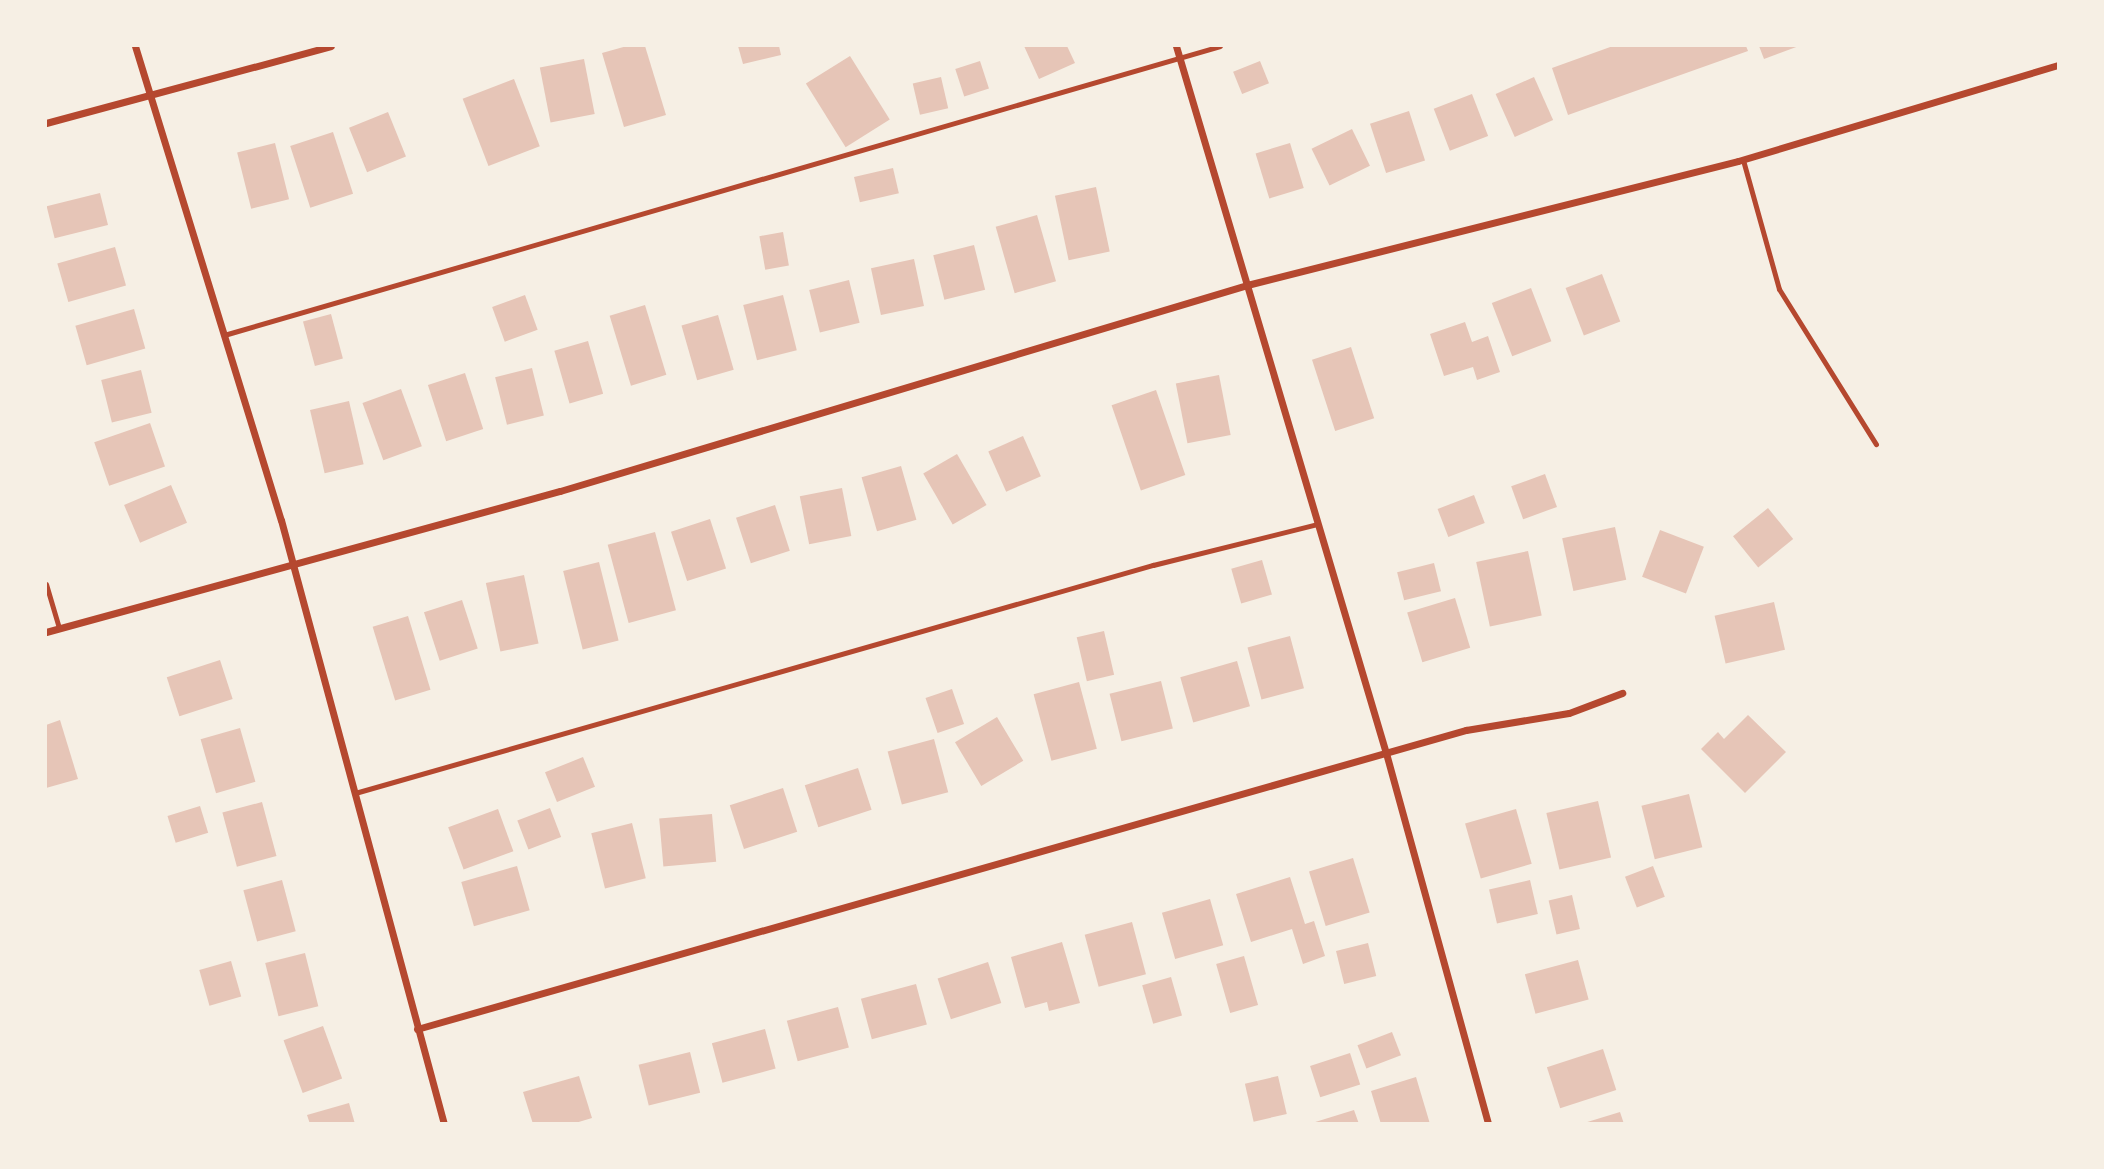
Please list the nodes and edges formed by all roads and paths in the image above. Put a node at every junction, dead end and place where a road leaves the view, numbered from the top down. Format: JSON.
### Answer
{"nodes":[{"id":1,"x":135,"y":46,"type":"edge"},
{"id":2,"x":331,"y":46,"type":"edge"},
{"id":3,"x":1176,"y":46,"type":"edge"},
{"id":4,"x":1220,"y":46,"type":"edge"},
{"id":5,"x":1179,"y":57,"type":"junction"},
{"id":6,"x":2059,"y":65,"type":"edge"},
{"id":7,"x":151,"y":98,"type":"junction"},
{"id":8,"x":46,"y":123,"type":"edge"},
{"id":9,"x":1743,"y":160,"type":"junction"},
{"id":10,"x":1247,"y":285,"type":"junction"},
{"id":11,"x":224,"y":335,"type":"junction"},
{"id":12,"x":1876,"y":444,"type":"dead end"},
{"id":13,"x":1318,"y":524,"type":"junction"},
{"id":14,"x":292,"y":561,"type":"junction"},
{"id":15,"x":46,"y":584,"type":"edge"},
{"id":16,"x":59,"y":628,"type":"junction"},
{"id":17,"x":46,"y":632,"type":"edge"},
{"id":18,"x":1622,"y":693,"type":"dead end"},
{"id":19,"x":1386,"y":753,"type":"junction"},
{"id":20,"x":355,"y":793,"type":"junction"},
{"id":21,"x":418,"y":1029,"type":"junction"},
{"id":22,"x":444,"y":1124,"type":"edge"},
{"id":23,"x":1488,"y":1124,"type":"edge"}],
"edges":[{"from":1,"to":7,"type":"street"},
{"from":2,"to":7,"type":"street"},
{"from":3,"to":5,"type":"street"},
{"from":4,"to":5,"type":"lane"},
{"from":5,"to":10,"type":"street"},
{"from":5,"to":11,"type":"lane"},
{"from":6,"to":9,"type":"street"},
{"from":7,"to":8,"type":"street"},
{"from":7,"to":11,"type":"street"},
{"from":9,"to":10,"type":"street"},
{"from":9,"to":12,"type":"lane"},
{"from":10,"to":13,"type":"street"},
{"from":10,"to":14,"type":"street"},
{"from":11,"to":14,"type":"street"},
{"from":13,"to":19,"type":"street"},
{"from":13,"to":20,"type":"lane"},
{"from":14,"to":16,"type":"street"},
{"from":14,"to":20,"type":"street"},
{"from":15,"to":16,"type":"lane"},
{"from":16,"to":17,"type":"street"},
{"from":18,"to":19,"type":"street"},
{"from":19,"to":21,"type":"street"},
{"from":19,"to":23,"type":"street"},
{"from":20,"to":21,"type":"street"},
{"from":21,"to":22,"type":"street"}]}
